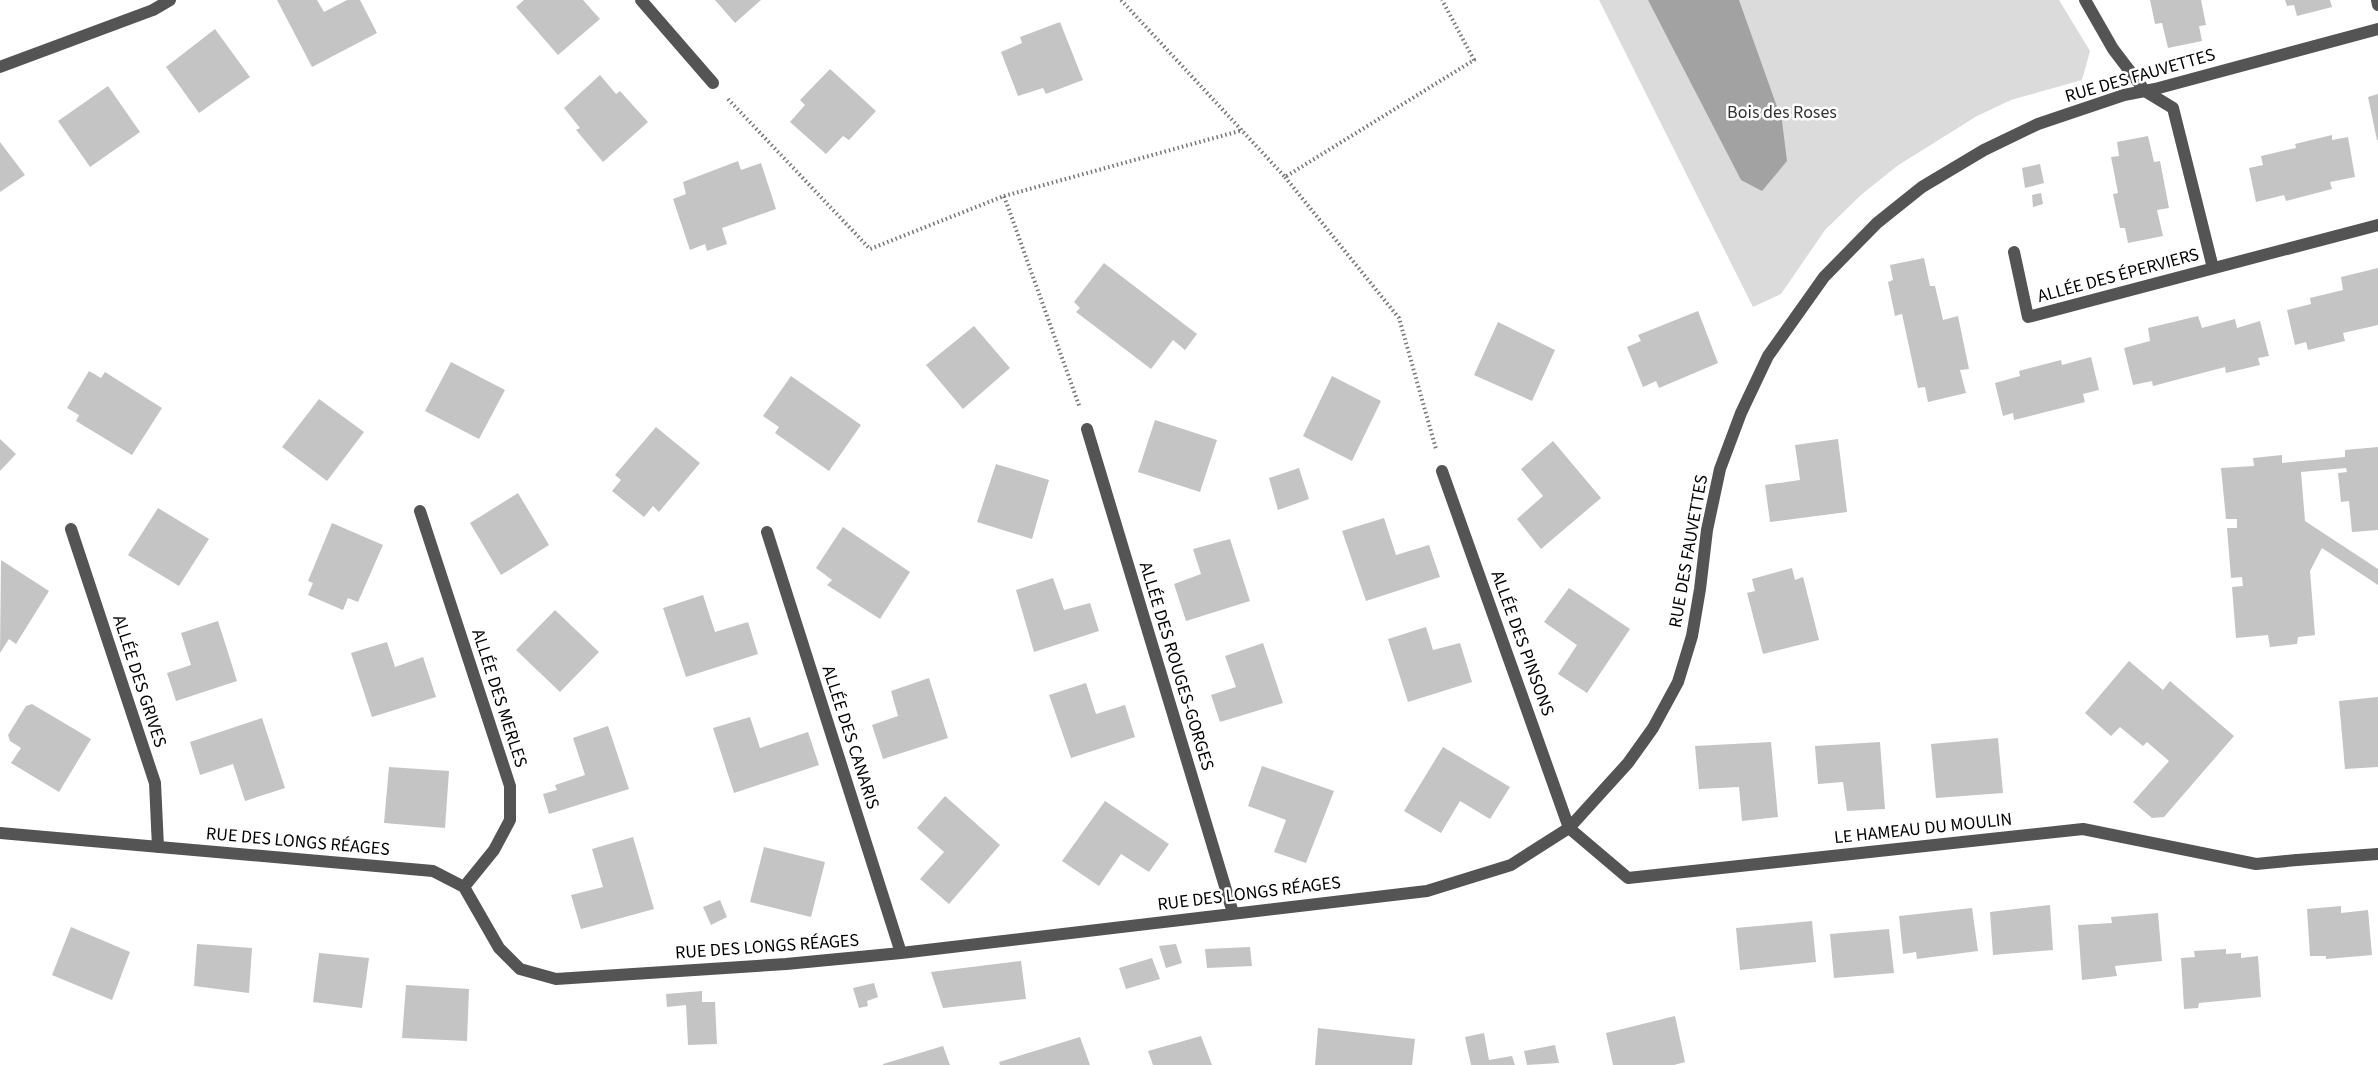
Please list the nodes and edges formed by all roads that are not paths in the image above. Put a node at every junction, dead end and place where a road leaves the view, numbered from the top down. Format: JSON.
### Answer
{"nodes":[{"id":1,"x":170,"y":0,"type":"edge"},
{"id":2,"x":641,"y":0,"type":"edge"},
{"id":3,"x":2085,"y":0,"type":"edge"},
{"id":4,"x":2377,"y":0,"type":"edge"},
{"id":5,"x":2378,"y":5,"type":"edge"},
{"id":6,"x":2378,"y":28,"type":"edge"},
{"id":7,"x":0,"y":67,"type":"edge"},
{"id":8,"x":712,"y":83,"type":"road end"},
{"id":9,"x":2145,"y":91,"type":"junction"},
{"id":10,"x":2378,"y":225,"type":"edge"},
{"id":11,"x":2014,"y":252,"type":"dead end"},
{"id":12,"x":2213,"y":268,"type":"junction"},
{"id":13,"x":1087,"y":429,"type":"road end"},
{"id":14,"x":1442,"y":471,"type":"road end"},
{"id":15,"x":420,"y":511,"type":"dead end"},
{"id":16,"x":71,"y":529,"type":"dead end"},
{"id":17,"x":767,"y":532,"type":"dead end"},
{"id":18,"x":1569,"y":828,"type":"junction"},
{"id":19,"x":0,"y":833,"type":"edge"},
{"id":20,"x":158,"y":847,"type":"junction"},
{"id":21,"x":2378,"y":854,"type":"edge"},
{"id":22,"x":464,"y":887,"type":"junction"},
{"id":23,"x":1233,"y":913,"type":"junction"},
{"id":24,"x":901,"y":953,"type":"junction"}],
"edges":[{"from":1,"to":7,"type":"street"},
{"from":2,"to":8,"type":"street"},
{"from":3,"to":9,"type":"street"},
{"from":4,"to":5,"type":"street"},
{"from":6,"to":9,"type":"street","name":"RUE DES FAUVETTES"},
{"from":9,"to":12,"type":"street","name":"ALLÉE DES ÉPERVIERS"},
{"from":9,"to":18,"type":"street","name":"RUE DES FAUVETTES"},
{"from":10,"to":12,"type":"street","name":"ALLÉE DES ÉPERVIERS"},
{"from":11,"to":12,"type":"street","name":"ALLÉE DES ÉPERVIERS"},
{"from":13,"to":23,"type":"street","name":"ALLÉE DES ROUGES-GORGES"},
{"from":14,"to":18,"type":"street","name":"ALLÉE DES PINSONS"},
{"from":15,"to":22,"type":"street","name":"ALLÉE DES MERLES"},
{"from":16,"to":20,"type":"street","name":"ALLÉE DES GRIVES"},
{"from":17,"to":24,"type":"street","name":"ALLÉE DES CANARIS"},
{"from":18,"to":21,"type":"street","name":"LE HAMEAU DU MOULIN"},
{"from":18,"to":23,"type":"street","name":"RUE DES LONGS RÉAGES"},
{"from":19,"to":20,"type":"street","name":"RUE DES LONGS RÉAGES"},
{"from":20,"to":22,"type":"street","name":"RUE DES LONGS RÉAGES"},
{"from":22,"to":24,"type":"street","name":"RUE DES LONGS RÉAGES"},
{"from":23,"to":24,"type":"street","name":"RUE DES LONGS RÉAGES"}]}
